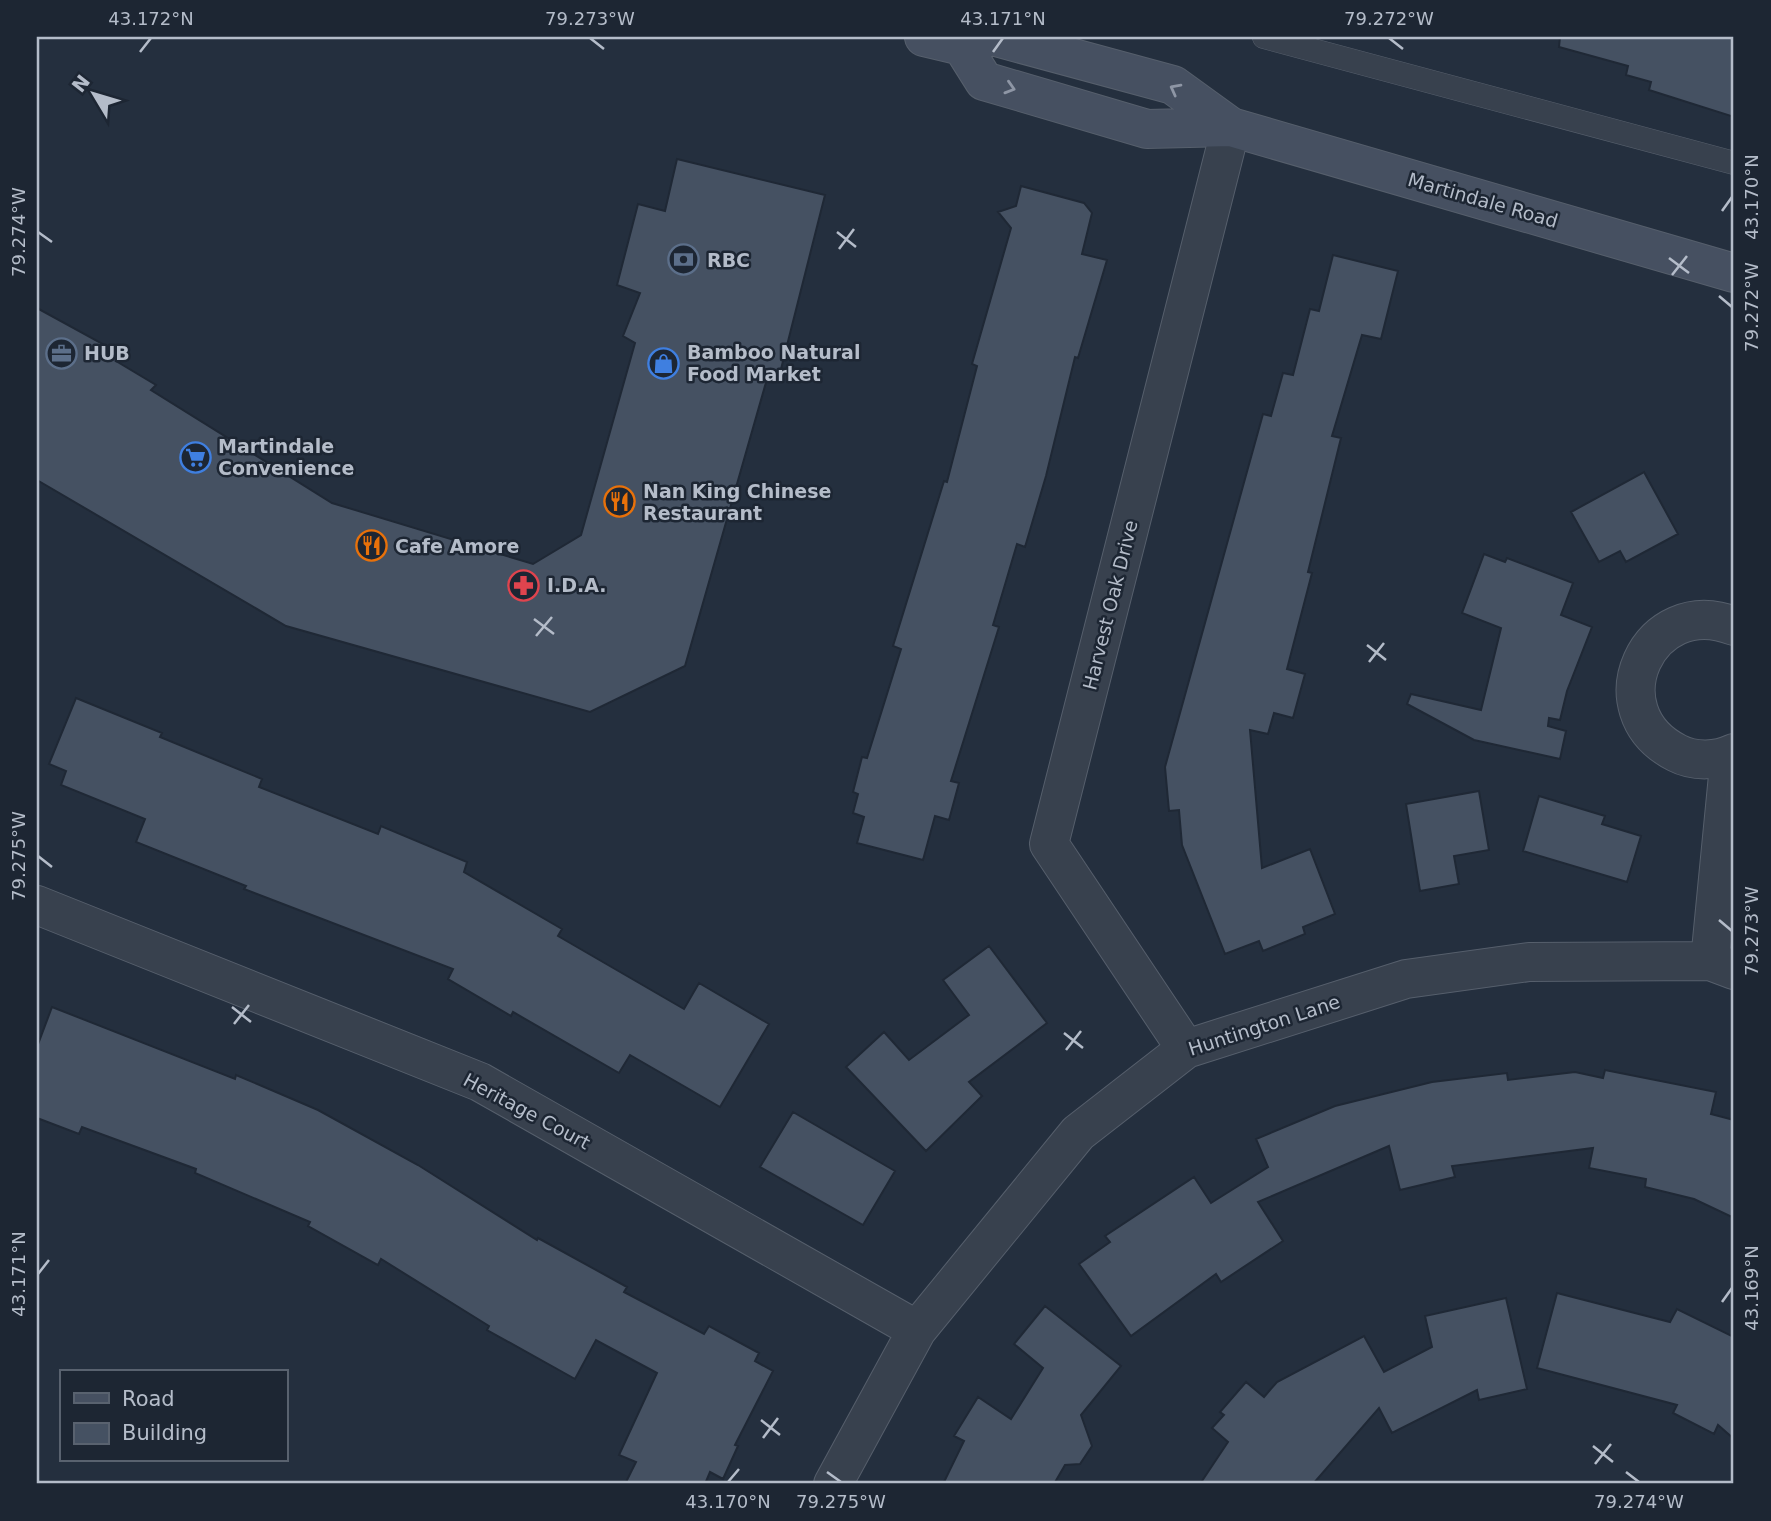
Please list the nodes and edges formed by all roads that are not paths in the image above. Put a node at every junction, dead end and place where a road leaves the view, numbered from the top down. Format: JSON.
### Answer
{"nodes":[{"id":1,"x":924,"y":37,"type":"edge"},
{"id":2,"x":1264,"y":37,"type":"edge"},
{"id":3,"x":983,"y":40,"type":"edge"},
{"id":4,"x":1231,"y":127,"type":"junction"},
{"id":5,"x":1734,"y":163,"type":"edge"},
{"id":6,"x":1734,"y":273,"type":"edge"},
{"id":7,"x":1734,"y":626,"type":"edge"},
{"id":8,"x":1732,"y":754,"type":"edge"},
{"id":9,"x":37,"y":905,"type":"edge"},
{"id":10,"x":1722,"y":966,"type":"edge"},
{"id":11,"x":1185,"y":1049,"type":"junction"},
{"id":12,"x":917,"y":1330,"type":"junction"},
{"id":13,"x":833,"y":1484,"type":"edge"}],
"edges":[{"from":1,"to":3,"type":"main road","name":"Martindale Road"},
{"from":2,"to":5,"type":"lane"},
{"from":3,"to":4,"type":"main road","name":"Martindale Road"},
{"from":4,"to":6,"type":"main road","name":"Martindale Road"},
{"from":4,"to":11,"type":"street","name":"Harvest Oak Drive"},
{"from":7,"to":8,"type":"street"},
{"from":8,"to":10,"type":"street"},
{"from":9,"to":12,"type":"street","name":"Heritage Court"},
{"from":10,"to":11,"type":"street","name":"Huntington Lane"},
{"from":11,"to":12,"type":"street","name":"Huntington Lane"},
{"from":12,"to":13,"type":"street","name":"Huntington Lane"}]}
